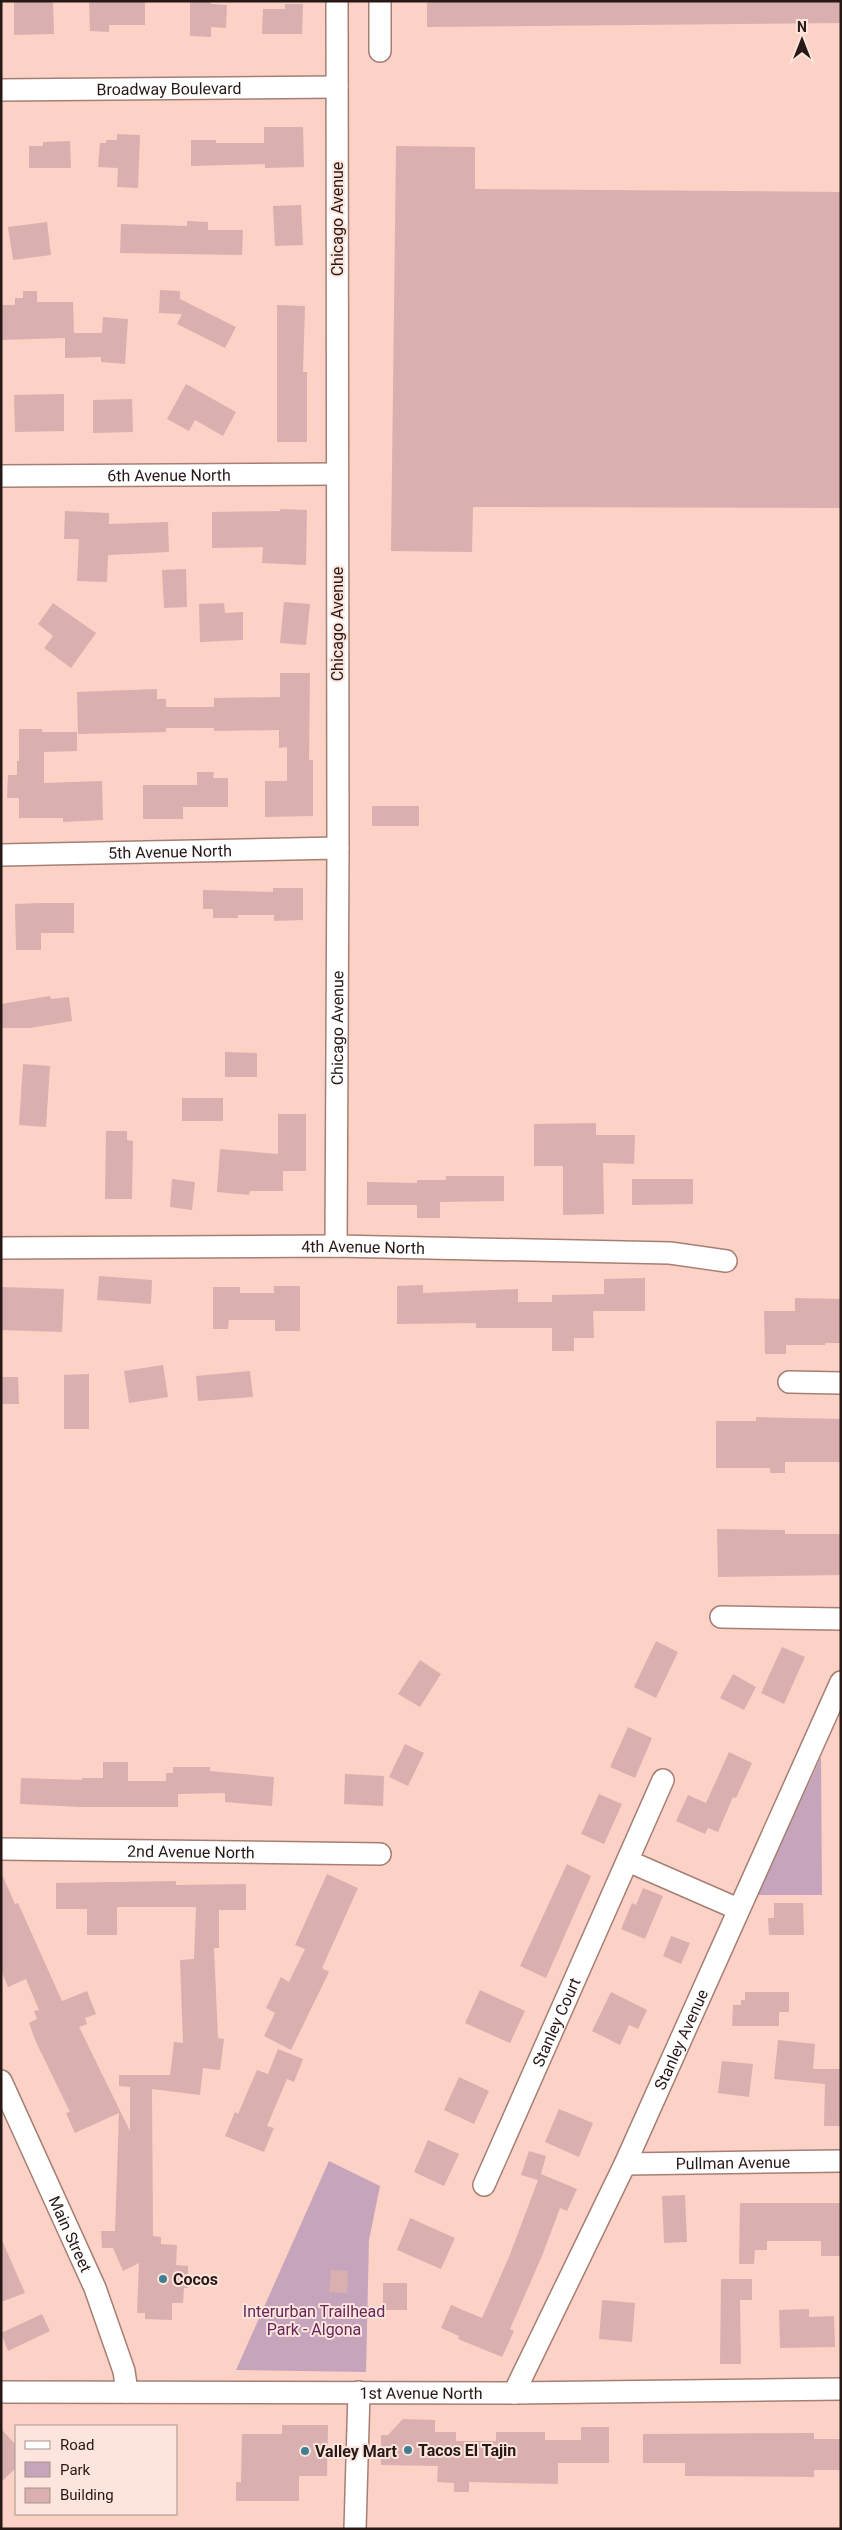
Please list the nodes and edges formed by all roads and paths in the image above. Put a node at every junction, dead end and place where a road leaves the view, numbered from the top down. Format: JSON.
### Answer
{"nodes":[{"id":1,"x":337,"y":1,"type":"edge"},
{"id":2,"x":380,"y":1,"type":"edge"},
{"id":3,"x":380,"y":51,"type":"dead end"},
{"id":4,"x":337,"y":87,"type":"junction"},
{"id":5,"x":1,"y":90,"type":"edge"},
{"id":6,"x":336,"y":474,"type":"junction"},
{"id":7,"x":1,"y":476,"type":"edge"},
{"id":8,"x":338,"y":848,"type":"junction"},
{"id":9,"x":1,"y":855,"type":"edge"},
{"id":10,"x":336,"y":1246,"type":"junction"},
{"id":11,"x":1,"y":1248,"type":"edge"},
{"id":12,"x":726,"y":1261,"type":"dead end"},
{"id":13,"x":789,"y":1382,"type":"dead end"},
{"id":14,"x":841,"y":1383,"type":"edge"},
{"id":15,"x":721,"y":1617,"type":"dead end"},
{"id":16,"x":841,"y":1619,"type":"edge"},
{"id":17,"x":841,"y":1682,"type":"edge"},
{"id":18,"x":664,"y":1780,"type":"dead end"},
{"id":19,"x":1,"y":1849,"type":"edge"},
{"id":20,"x":380,"y":1854,"type":"dead end"},
{"id":21,"x":628,"y":1861,"type":"junction"},
{"id":22,"x":738,"y":1909,"type":"junction"},
{"id":23,"x":1,"y":2081,"type":"edge"},
{"id":24,"x":841,"y":2161,"type":"edge"},
{"id":25,"x":624,"y":2164,"type":"junction"},
{"id":26,"x":484,"y":2185,"type":"dead end"},
{"id":27,"x":841,"y":2389,"type":"edge"},
{"id":28,"x":1,"y":2392,"type":"edge"},
{"id":29,"x":127,"y":2392,"type":"junction"},
{"id":30,"x":358,"y":2392,"type":"junction"},
{"id":31,"x":514,"y":2393,"type":"junction"},
{"id":32,"x":355,"y":2529,"type":"edge"}],
"edges":[{"from":1,"to":4,"type":"street","name":"Chicago Avenue"},
{"from":2,"to":3,"type":"street"},
{"from":4,"to":5,"type":"street","name":"Broadway Boulevard"},
{"from":4,"to":6,"type":"street","name":"Chicago Avenue"},
{"from":6,"to":7,"type":"street","name":"6th Avenue North"},
{"from":6,"to":8,"type":"street","name":"Chicago Avenue"},
{"from":8,"to":9,"type":"street","name":"5th Avenue North"},
{"from":8,"to":10,"type":"street","name":"Chicago Avenue"},
{"from":10,"to":11,"type":"street","name":"4th Avenue North"},
{"from":10,"to":12,"type":"street","name":"4th Avenue North"},
{"from":13,"to":14,"type":"street"},
{"from":15,"to":16,"type":"street"},
{"from":17,"to":22,"type":"street","name":"Stanley Avenue"},
{"from":18,"to":21,"type":"street","name":"Stanley Court"},
{"from":19,"to":20,"type":"street","name":"2nd Avenue North"},
{"from":21,"to":22,"type":"street"},
{"from":21,"to":26,"type":"street","name":"Stanley Court"},
{"from":22,"to":25,"type":"street","name":"Stanley Avenue"},
{"from":23,"to":29,"type":"street","name":"Main Street"},
{"from":24,"to":25,"type":"street","name":"Pullman Avenue"},
{"from":25,"to":31,"type":"street","name":"Stanley Avenue"},
{"from":27,"to":31,"type":"street","name":"1st Avenue North"},
{"from":28,"to":29,"type":"street","name":"1st Avenue North"},
{"from":29,"to":30,"type":"street","name":"1st Avenue North"},
{"from":30,"to":31,"type":"street","name":"1st Avenue North"},
{"from":30,"to":32,"type":"street"}]}
